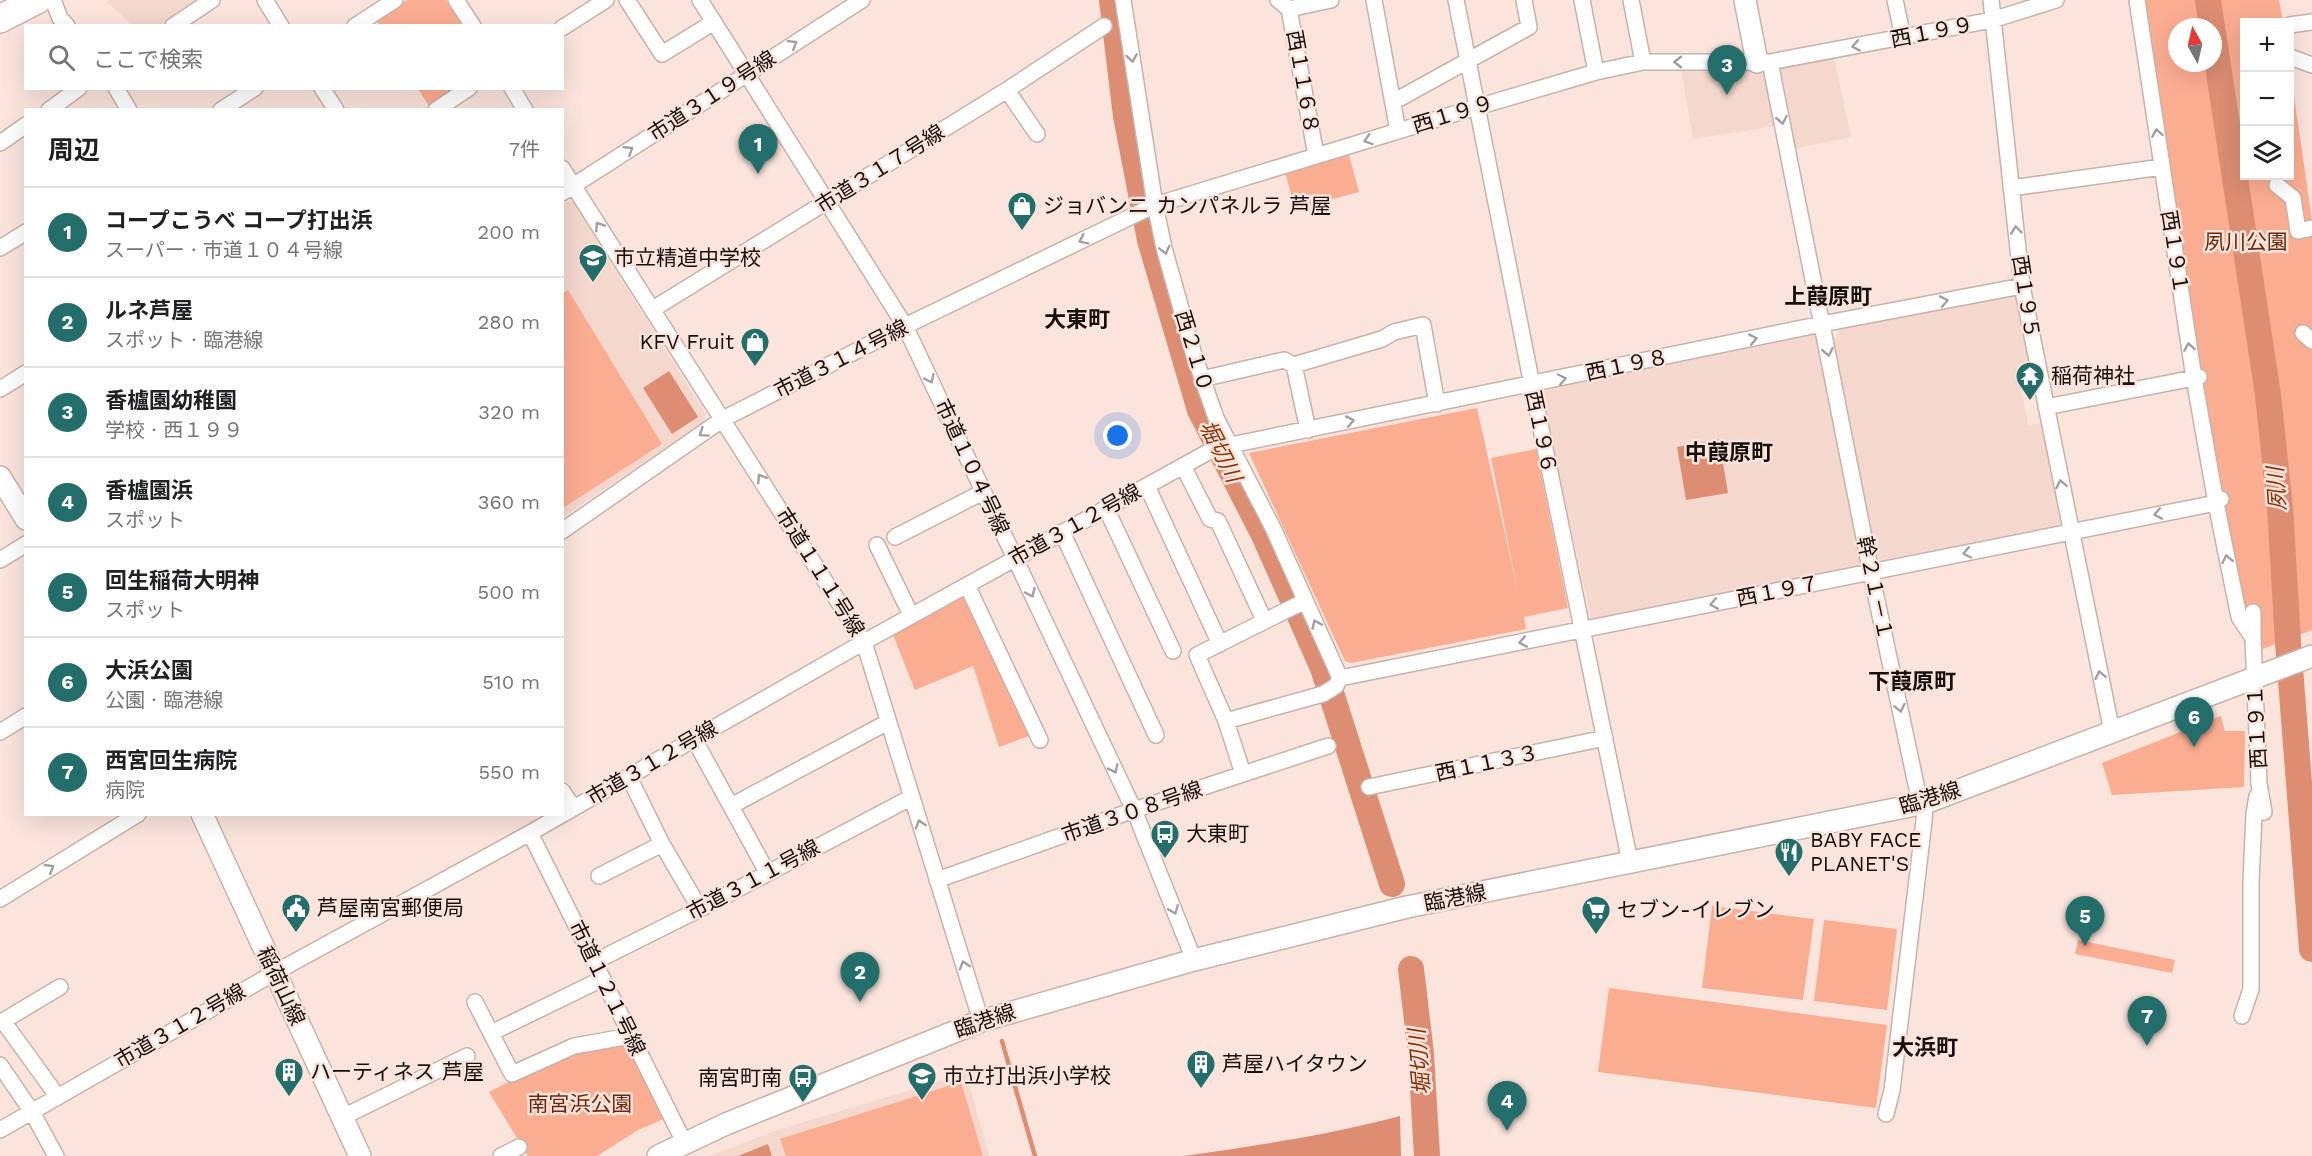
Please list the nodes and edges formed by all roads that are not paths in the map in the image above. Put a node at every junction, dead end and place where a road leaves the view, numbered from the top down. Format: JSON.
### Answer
{"nodes":[{"id":1,"x":14,"y":0,"type":"edge"},
{"id":2,"x":37,"y":0,"type":"edge"},
{"id":3,"x":53,"y":0,"type":"edge"},
{"id":4,"x":212,"y":0,"type":"edge"},
{"id":5,"x":265,"y":0,"type":"edge"},
{"id":6,"x":395,"y":0,"type":"edge"},
{"id":7,"x":456,"y":0,"type":"edge"},
{"id":8,"x":606,"y":0,"type":"edge"},
{"id":9,"x":627,"y":0,"type":"edge"},
{"id":10,"x":700,"y":0,"type":"edge"},
{"id":11,"x":862,"y":0,"type":"edge"},
{"id":12,"x":1123,"y":0,"type":"edge"},
{"id":13,"x":1330,"y":0,"type":"edge"},
{"id":14,"x":1374,"y":0,"type":"edge"},
{"id":15,"x":1456,"y":0,"type":"edge"},
{"id":16,"x":1524,"y":0,"type":"edge"},
{"id":17,"x":1582,"y":0,"type":"edge"},
{"id":18,"x":1631,"y":0,"type":"edge"},
{"id":19,"x":1745,"y":0,"type":"edge"},
{"id":20,"x":1895,"y":0,"type":"edge"},
{"id":21,"x":1991,"y":0,"type":"edge"},
{"id":22,"x":2056,"y":0,"type":"edge"},
{"id":23,"x":2137,"y":0,"type":"edge"},
{"id":24,"x":1284,"y":4,"type":"edge"},
{"id":25,"x":0,"y":7,"type":"edge"},
{"id":26,"x":0,"y":19,"type":"edge"},
{"id":27,"x":1992,"y":20,"type":"junction"},
{"id":28,"x":714,"y":22,"type":"junction"},
{"id":29,"x":2312,"y":22,"type":"edge"},
{"id":30,"x":65,"y":24,"type":"edge"},
{"id":31,"x":176,"y":24,"type":"edge"},
{"id":32,"x":280,"y":24,"type":"edge"},
{"id":33,"x":358,"y":24,"type":"edge"},
{"id":34,"x":471,"y":24,"type":"edge"},
{"id":35,"x":2294,"y":24,"type":"edge"},
{"id":36,"x":1104,"y":26,"type":"dead end"},
{"id":37,"x":564,"y":27,"type":"edge"},
{"id":38,"x":1903,"y":38,"type":"junction"},
{"id":39,"x":2294,"y":59,"type":"edge"},
{"id":40,"x":1468,"y":60,"type":"junction"},
{"id":41,"x":1643,"y":62,"type":"junction"},
{"id":42,"x":1764,"y":62,"type":"junction"},
{"id":43,"x":2312,"y":65,"type":"edge"},
{"id":44,"x":1596,"y":72,"type":"junction"},
{"id":45,"x":747,"y":73,"type":"junction"},
{"id":46,"x":76,"y":90,"type":"edge"},
{"id":47,"x":117,"y":90,"type":"edge"},
{"id":48,"x":252,"y":90,"type":"edge"},
{"id":49,"x":323,"y":90,"type":"edge"},
{"id":50,"x":467,"y":90,"type":"edge"},
{"id":51,"x":513,"y":90,"type":"edge"},
{"id":52,"x":1007,"y":90,"type":"junction"},
{"id":53,"x":1393,"y":102,"type":"junction"},
{"id":54,"x":1477,"y":107,"type":"junction"},
{"id":55,"x":52,"y":108,"type":"edge"},
{"id":56,"x":128,"y":108,"type":"edge"},
{"id":57,"x":224,"y":108,"type":"edge"},
{"id":58,"x":335,"y":108,"type":"edge"},
{"id":59,"x":439,"y":108,"type":"edge"},
{"id":60,"x":524,"y":108,"type":"edge"},
{"id":61,"x":24,"y":126,"type":"edge"},
{"id":62,"x":1398,"y":131,"type":"junction"},
{"id":63,"x":1036,"y":134,"type":"dead end"},
{"id":64,"x":0,"y":143,"type":"edge"},
{"id":65,"x":1316,"y":155,"type":"junction"},
{"id":66,"x":2162,"y":167,"type":"junction"},
{"id":67,"x":2277,"y":185,"type":"dead end"},
{"id":68,"x":2011,"y":188,"type":"junction"},
{"id":69,"x":568,"y":189,"type":"edge"},
{"id":70,"x":825,"y":203,"type":"junction"},
{"id":71,"x":1155,"y":205,"type":"junction"},
{"id":72,"x":2312,"y":228,"type":"edge"},
{"id":73,"x":24,"y":233,"type":"edge"},
{"id":74,"x":0,"y":248,"type":"edge"},
{"id":75,"x":2022,"y":286,"type":"junction"},
{"id":76,"x":653,"y":309,"type":"junction"},
{"id":77,"x":1822,"y":324,"type":"junction"},
{"id":78,"x":905,"y":326,"type":"junction"},
{"id":79,"x":1294,"y":365,"type":"junction"},
{"id":80,"x":24,"y":374,"type":"edge"},
{"id":81,"x":2196,"y":377,"type":"junction"},
{"id":82,"x":1202,"y":379,"type":"junction"},
{"id":83,"x":1532,"y":385,"type":"junction"},
{"id":84,"x":0,"y":389,"type":"edge"},
{"id":85,"x":1437,"y":404,"type":"junction"},
{"id":86,"x":2046,"y":407,"type":"junction"},
{"id":87,"x":723,"y":419,"type":"junction"},
{"id":88,"x":1308,"y":430,"type":"junction"},
{"id":89,"x":1229,"y":446,"type":"junction"},
{"id":90,"x":1210,"y":451,"type":"joint"},
{"id":91,"x":1183,"y":466,"type":"junction"},
{"id":92,"x":0,"y":477,"type":"edge"},
{"id":93,"x":1147,"y":486,"type":"junction"},
{"id":94,"x":983,"y":492,"type":"junction"},
{"id":95,"x":2219,"y":501,"type":"junction"},
{"id":96,"x":1106,"y":508,"type":"junction"},
{"id":97,"x":24,"y":516,"type":"edge"},
{"id":98,"x":564,"y":530,"type":"edge"},
{"id":99,"x":1062,"y":532,"type":"junction"},
{"id":100,"x":2071,"y":532,"type":"junction"},
{"id":101,"x":896,"y":537,"type":"dead end"},
{"id":102,"x":24,"y":545,"type":"edge"},
{"id":103,"x":877,"y":545,"type":"dead end"},
{"id":104,"x":1015,"y":558,"type":"junction"},
{"id":105,"x":0,"y":560,"type":"edge"},
{"id":106,"x":1871,"y":573,"type":"junction"},
{"id":107,"x":966,"y":585,"type":"junction"},
{"id":108,"x":1299,"y":604,"type":"junction"},
{"id":109,"x":911,"y":615,"type":"junction"},
{"id":110,"x":1264,"y":621,"type":"junction"},
{"id":111,"x":1582,"y":631,"type":"junction"},
{"id":112,"x":864,"y":642,"type":"junction"},
{"id":113,"x":1220,"y":644,"type":"junction"},
{"id":114,"x":1173,"y":651,"type":"dead end"},
{"id":115,"x":2312,"y":656,"type":"edge"},
{"id":116,"x":2258,"y":676,"type":"junction"},
{"id":117,"x":1333,"y":686,"type":"junction"},
{"id":118,"x":24,"y":717,"type":"edge"},
{"id":119,"x":1226,"y":721,"type":"junction"},
{"id":120,"x":888,"y":722,"type":"junction"},
{"id":121,"x":0,"y":732,"type":"edge"},
{"id":122,"x":2112,"y":732,"type":"junction"},
{"id":123,"x":1156,"y":735,"type":"dead end"},
{"id":124,"x":1605,"y":738,"type":"junction"},
{"id":125,"x":694,"y":739,"type":"junction"},
{"id":126,"x":1040,"y":740,"type":"dead end"},
{"id":127,"x":1328,"y":746,"type":"dead end"},
{"id":128,"x":1243,"y":774,"type":"junction"},
{"id":129,"x":629,"y":777,"type":"junction"},
{"id":130,"x":2259,"y":784,"type":"junction"},
{"id":131,"x":1369,"y":787,"type":"dead end"},
{"id":132,"x":564,"y":794,"type":"edge"},
{"id":133,"x":912,"y":797,"type":"junction"},
{"id":134,"x":1925,"y":803,"type":"junction"},
{"id":135,"x":731,"y":806,"type":"junction"},
{"id":136,"x":574,"y":808,"type":"junction"},
{"id":137,"x":1134,"y":810,"type":"junction"},
{"id":138,"x":2264,"y":812,"type":"dead end"},
{"id":139,"x":564,"y":814,"type":"edge"},
{"id":140,"x":135,"y":816,"type":"edge"},
{"id":141,"x":203,"y":816,"type":"edge"},
{"id":142,"x":560,"y":816,"type":"edge"},
{"id":143,"x":530,"y":833,"type":"junction"},
{"id":144,"x":662,"y":844,"type":"junction"},
{"id":145,"x":1630,"y":862,"type":"junction"},
{"id":146,"x":767,"y":872,"type":"junction"},
{"id":147,"x":599,"y":876,"type":"dead end"},
{"id":148,"x":937,"y":880,"type":"junction"},
{"id":149,"x":0,"y":899,"type":"edge"},
{"id":150,"x":700,"y":909,"type":"junction"},
{"id":151,"x":1194,"y":960,"type":"junction"},
{"id":152,"x":594,"y":962,"type":"junction"},
{"id":153,"x":274,"y":973,"type":"junction"},
{"id":154,"x":602,"y":979,"type":"junction"},
{"id":155,"x":60,"y":987,"type":"dead end"},
{"id":156,"x":475,"y":1002,"type":"dead end"},
{"id":157,"x":2242,"y":1016,"type":"dead end"},
{"id":158,"x":981,"y":1020,"type":"junction"},
{"id":159,"x":491,"y":1033,"type":"junction"},
{"id":160,"x":630,"y":1036,"type":"junction"},
{"id":161,"x":467,"y":1056,"type":"dead end"},
{"id":162,"x":0,"y":1065,"type":"edge"},
{"id":163,"x":58,"y":1097,"type":"junction"},
{"id":164,"x":32,"y":1112,"type":"junction"},
{"id":165,"x":1886,"y":1114,"type":"dead end"},
{"id":166,"x":343,"y":1117,"type":"junction"},
{"id":167,"x":0,"y":1130,"type":"edge"},
{"id":168,"x":684,"y":1142,"type":"junction"},
{"id":169,"x":519,"y":1147,"type":"dead end"},
{"id":170,"x":56,"y":1156,"type":"edge"},
{"id":171,"x":360,"y":1156,"type":"edge"},
{"id":172,"x":501,"y":1156,"type":"edge"},
{"id":173,"x":658,"y":1156,"type":"edge"}],
"edges":[{"from":1,"to":25,"type":"highway"},
{"from":2,"to":26,"type":"highway"},
{"from":3,"to":30,"type":"street"},
{"from":4,"to":31,"type":"street"},
{"from":5,"to":32,"type":"street"},
{"from":6,"to":33,"type":"street"},
{"from":7,"to":34,"type":"street"},
{"from":8,"to":37,"type":"street"},
{"from":9,"to":28,"type":"street"},
{"from":10,"to":28,"type":"street","name":"市道１０４号線"},
{"from":45,"to":11,"type":"street","name":"市道３１９号線","one_way":true},
{"from":12,"to":71,"type":"street","name":"西２１０","one_way":true},
{"from":13,"to":24,"type":"street"},
{"from":14,"to":53,"type":"street"},
{"from":15,"to":40,"type":"street","name":"西１９６"},
{"from":16,"to":40,"type":"street"},
{"from":17,"to":44,"type":"street"},
{"from":18,"to":41,"type":"street"},
{"from":19,"to":42,"type":"street","name":"幹２１－１"},
{"from":20,"to":38,"type":"street"},
{"from":21,"to":27,"type":"street","name":"西１９５"},
{"from":22,"to":27,"type":"street","name":"西１９９"},
{"from":66,"to":23,"type":"street","name":"西１９１","one_way":true},
{"from":24,"to":65,"type":"street","name":"西１１６８"},
{"from":27,"to":38,"type":"street","name":"西１９９"},
{"from":27,"to":68,"type":"street","name":"西１９５"},
{"from":28,"to":45,"type":"street","name":"市道１０４号線"},
{"from":29,"to":35,"type":"street"},
{"from":36,"to":52,"type":"street","name":"市道３１７号線"},
{"from":38,"to":42,"type":"street","name":"西１９９","one_way":true},
{"from":39,"to":43,"type":"street"},
{"from":40,"to":53,"type":"street"},
{"from":40,"to":54,"type":"street","name":"西１９６"},
{"from":42,"to":41,"type":"street","name":"西１９９","one_way":true},
{"from":41,"to":44,"type":"street","name":"西１９９"},
{"from":42,"to":77,"type":"street","name":"幹２１－１","one_way":true},
{"from":44,"to":54,"type":"street","name":"西１９９"},
{"from":69,"to":45,"type":"street","name":"市道３１９号線","one_way":true},
{"from":45,"to":70,"type":"street","name":"市道１０４号線"},
{"from":46,"to":55,"type":"street"},
{"from":47,"to":56,"type":"street"},
{"from":48,"to":57,"type":"street"},
{"from":49,"to":58,"type":"street"},
{"from":50,"to":59,"type":"street"},
{"from":51,"to":60,"type":"street"},
{"from":52,"to":63,"type":"street"},
{"from":52,"to":70,"type":"street","name":"市道３１７号線"},
{"from":53,"to":62,"type":"street"},
{"from":54,"to":62,"type":"street","name":"西１９９"},
{"from":54,"to":83,"type":"street","name":"西１９６"},
{"from":61,"to":64,"type":"street"},
{"from":62,"to":65,"type":"street","name":"西１９９","one_way":true},
{"from":65,"to":71,"type":"street","name":"西１９９"},
{"from":66,"to":68,"type":"street"},
{"from":81,"to":66,"type":"street","name":"西１９１","one_way":true},
{"from":67,"to":72,"type":"street"},
{"from":75,"to":68,"type":"street","name":"西１９５","one_way":true},
{"from":76,"to":69,"type":"street","name":"市道１１１号線","one_way":true},
{"from":70,"to":76,"type":"street","name":"市道３１７号線"},
{"from":70,"to":78,"type":"street","name":"市道１０４号線"},
{"from":71,"to":78,"type":"street","name":"市道３１４号線","one_way":true},
{"from":71,"to":82,"type":"street","name":"西２１０","one_way":true},
{"from":73,"to":74,"type":"street"},
{"from":77,"to":75,"type":"street","name":"西１９８","one_way":true},
{"from":75,"to":86,"type":"street","name":"西１９５"},
{"from":76,"to":87,"type":"street","name":"市道１１１号線"},
{"from":83,"to":77,"type":"street","name":"西１９８","one_way":true},
{"from":77,"to":106,"type":"street","name":"幹２１－１","one_way":true},
{"from":78,"to":87,"type":"street","name":"市道３１４号線"},
{"from":78,"to":94,"type":"street","name":"市道１０４号線","one_way":true},
{"from":79,"to":82,"type":"street"},
{"from":79,"to":85,"type":"street"},
{"from":79,"to":88,"type":"street"},
{"from":80,"to":84,"type":"street"},
{"from":81,"to":86,"type":"street"},
{"from":81,"to":95,"type":"street","name":"西１９１"},
{"from":82,"to":89,"type":"street","name":"西２１０"},
{"from":83,"to":85,"type":"street","name":"西１９８"},
{"from":83,"to":111,"type":"street","name":"西１９６"},
{"from":88,"to":85,"type":"street","name":"西１９８","one_way":true},
{"from":100,"to":86,"type":"street","name":"西１９５","one_way":true},
{"from":87,"to":98,"type":"street","name":"市道３１４号線","one_way":true},
{"from":112,"to":87,"type":"street","name":"市道１１１号線","one_way":true},
{"from":88,"to":89,"type":"street","name":"西１９８"},
{"from":89,"to":90,"type":"street","name":"西１９８"},
{"from":89,"to":108,"type":"street","name":"西２１０"},
{"from":90,"to":91,"type":"street","name":"市道３１２号線"},
{"from":91,"to":93,"type":"street","name":"市道３１２号線"},
{"from":91,"to":110,"type":"street"},
{"from":92,"to":97,"type":"street"},
{"from":93,"to":96,"type":"street","name":"市道３１２号線"},
{"from":93,"to":113,"type":"street"},
{"from":94,"to":101,"type":"street"},
{"from":94,"to":104,"type":"street","name":"市道１０４号線"},
{"from":95,"to":100,"type":"street","name":"西１９７","one_way":true},
{"from":116,"to":95,"type":"street","name":"西１９１","one_way":true},
{"from":96,"to":99,"type":"street","name":"市道３１２号線"},
{"from":96,"to":114,"type":"street"},
{"from":99,"to":104,"type":"street","name":"市道３１２号線"},
{"from":99,"to":123,"type":"street"},
{"from":100,"to":106,"type":"street","name":"西１９７","one_way":true},
{"from":122,"to":100,"type":"street","name":"西１９５","one_way":true},
{"from":102,"to":105,"type":"street"},
{"from":103,"to":109,"type":"street"},
{"from":104,"to":107,"type":"street","name":"市道３１２号線"},
{"from":104,"to":137,"type":"street","name":"市道１０４号線","one_way":true},
{"from":106,"to":111,"type":"street","name":"西１９７","one_way":true},
{"from":106,"to":134,"type":"street","name":"幹２１－１","one_way":true},
{"from":107,"to":109,"type":"street","name":"市道３１２号線"},
{"from":107,"to":126,"type":"street"},
{"from":108,"to":110,"type":"street"},
{"from":117,"to":108,"type":"street","name":"西２１０","one_way":true},
{"from":109,"to":112,"type":"street","name":"市道３１２号線"},
{"from":110,"to":113,"type":"street"},
{"from":111,"to":117,"type":"street","name":"西１９７","one_way":true},
{"from":111,"to":124,"type":"street","name":"西１９６"},
{"from":112,"to":120,"type":"street","name":"市道１１１号線"},
{"from":112,"to":125,"type":"street","name":"市道３１２号線"},
{"from":113,"to":119,"type":"street"},
{"from":115,"to":116,"type":"street","name":"臨港線"},
{"from":116,"to":122,"type":"street","name":"臨港線"},
{"from":116,"to":130,"type":"street","name":"西１９１"},
{"from":117,"to":119,"type":"street","name":"西１９７"},
{"from":118,"to":121,"type":"street"},
{"from":119,"to":128,"type":"street"},
{"from":120,"to":133,"type":"street","name":"市道１１１号線"},
{"from":120,"to":135,"type":"street"},
{"from":122,"to":134,"type":"street","name":"臨港線"},
{"from":124,"to":131,"type":"street","name":"西１１３３"},
{"from":124,"to":145,"type":"street","name":"西１９６"},
{"from":125,"to":129,"type":"street","name":"市道３１２号線"},
{"from":125,"to":135,"type":"street"},
{"from":127,"to":128,"type":"street","name":"市道３０８号線"},
{"from":128,"to":137,"type":"street","name":"市道３０８号線"},
{"from":129,"to":136,"type":"street","name":"市道３１２号線"},
{"from":129,"to":144,"type":"street"},
{"from":130,"to":138,"type":"street","name":"西１９１"},
{"from":130,"to":157,"type":"street"},
{"from":132,"to":136,"type":"street"},
{"from":133,"to":146,"type":"street","name":"市道３１１号線"},
{"from":148,"to":133,"type":"street","name":"市道１１１号線","one_way":true},
{"from":134,"to":145,"type":"street","name":"臨港線"},
{"from":134,"to":165,"type":"street","name":"幹２１－１"},
{"from":135,"to":146,"type":"street"},
{"from":136,"to":139,"type":"street","name":"市道３１２号線"},
{"from":137,"to":148,"type":"street","name":"市道３０８号線"},
{"from":137,"to":151,"type":"street","name":"市道１０４号線","one_way":true},
{"from":149,"to":140,"type":"street","one_way":true},
{"from":141,"to":153,"type":"street","name":"稲荷山線"},
{"from":142,"to":143,"type":"street","name":"市道３１２号線"},
{"from":143,"to":152,"type":"street","name":"市道１２１号線"},
{"from":143,"to":153,"type":"street","name":"市道３１２号線"},
{"from":144,"to":147,"type":"street"},
{"from":144,"to":150,"type":"street"},
{"from":145,"to":151,"type":"street","name":"臨港線"},
{"from":146,"to":150,"type":"street","name":"市道３１１号線"},
{"from":158,"to":148,"type":"street","name":"市道１１１号線","one_way":true},
{"from":150,"to":152,"type":"street","name":"市道３１１号線"},
{"from":151,"to":158,"type":"street","name":"臨港線"},
{"from":152,"to":154,"type":"street","name":"市道１２１号線"},
{"from":153,"to":163,"type":"street","name":"市道３１２号線"},
{"from":153,"to":166,"type":"street","name":"稲荷山線"},
{"from":154,"to":159,"type":"street"},
{"from":154,"to":160,"type":"street","name":"市道１２１号線"},
{"from":155,"to":163,"type":"street"},
{"from":156,"to":159,"type":"street"},
{"from":158,"to":168,"type":"street","name":"臨港線"},
{"from":159,"to":160,"type":"street"},
{"from":160,"to":168,"type":"street","name":"市道１２１号線"},
{"from":161,"to":166,"type":"street"},
{"from":162,"to":164,"type":"street"},
{"from":163,"to":164,"type":"street","name":"市道３１２号線"},
{"from":164,"to":167,"type":"street","name":"市道３１２号線"},
{"from":164,"to":170,"type":"street"},
{"from":166,"to":171,"type":"street","name":"稲荷山線"},
{"from":168,"to":173,"type":"street","name":"臨港線"},
{"from":169,"to":172,"type":"street"}]}
